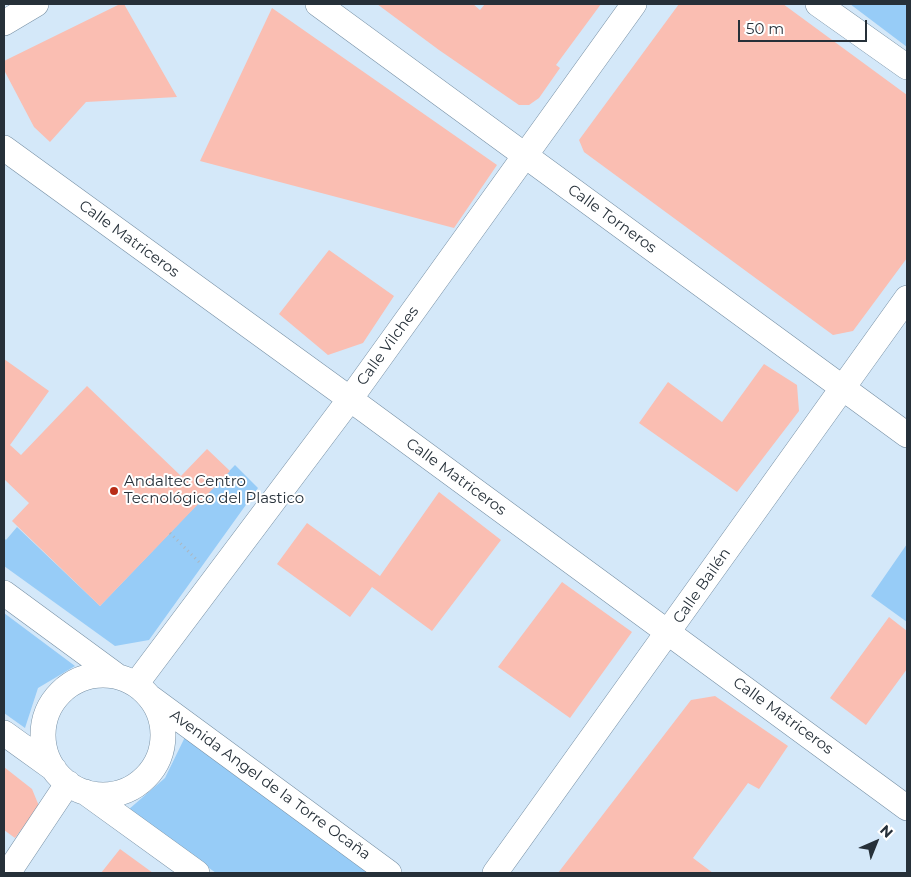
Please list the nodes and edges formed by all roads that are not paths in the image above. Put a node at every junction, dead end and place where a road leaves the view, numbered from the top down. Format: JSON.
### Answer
{"nodes":[{"id":1,"x":36,"y":4,"type":"edge"},
{"id":2,"x":318,"y":4,"type":"edge"},
{"id":3,"x":634,"y":4,"type":"edge"},
{"id":4,"x":818,"y":4,"type":"edge"},
{"id":5,"x":4,"y":23,"type":"edge"},
{"id":6,"x":907,"y":67,"type":"edge"},
{"id":7,"x":4,"y":148,"type":"edge"},
{"id":8,"x":524,"y":156,"type":"junction"},
{"id":9,"x":907,"y":298,"type":"edge"},
{"id":10,"x":843,"y":388,"type":"junction"},
{"id":11,"x":350,"y":399,"type":"junction"},
{"id":12,"x":907,"y":435,"type":"edge"},
{"id":13,"x":4,"y":592,"type":"edge"},
{"id":14,"x":669,"y":633,"type":"junction"},
{"id":15,"x":135,"y":686,"type":"junction"},
{"id":16,"x":4,"y":733,"type":"edge"},
{"id":17,"x":69,"y":781,"type":"junction"},
{"id":18,"x":907,"y":808,"type":"edge"},
{"id":19,"x":8,"y":873,"type":"edge"},
{"id":20,"x":197,"y":873,"type":"edge"},
{"id":21,"x":389,"y":873,"type":"edge"},
{"id":22,"x":496,"y":873,"type":"edge"}],
"edges":[{"from":1,"to":5,"type":"street"},
{"from":2,"to":8,"type":"street","name":"Calle Torneros"},
{"from":3,"to":8,"type":"street","name":"Calle Vilches"},
{"from":4,"to":6,"type":"street"},
{"from":7,"to":11,"type":"street","name":"Calle Matriceros"},
{"from":8,"to":10,"type":"street","name":"Calle Torneros"},
{"from":8,"to":11,"type":"street","name":"Calle Vilches"},
{"from":9,"to":10,"type":"street","name":"Calle Bailén"},
{"from":10,"to":12,"type":"street","name":"Calle Torneros"},
{"from":10,"to":14,"type":"street","name":"Calle Bailén"},
{"from":11,"to":14,"type":"street","name":"Calle Matriceros"},
{"from":11,"to":15,"type":"street","name":"Calle Vilches"},
{"from":13,"to":15,"type":"street","name":"Avenida Angel de la Torre Ocaña"},
{"from":14,"to":18,"type":"street","name":"Calle Matriceros"},
{"from":14,"to":22,"type":"street","name":"Calle Bailén"},
{"from":15,"to":17,"type":"street"},
{"from":15,"to":17,"type":"street"},
{"from":15,"to":21,"type":"street","name":"Avenida Angel de la Torre Ocaña"},
{"from":16,"to":17,"type":"street"},
{"from":17,"to":19,"type":"street"},
{"from":17,"to":20,"type":"street"}]}
